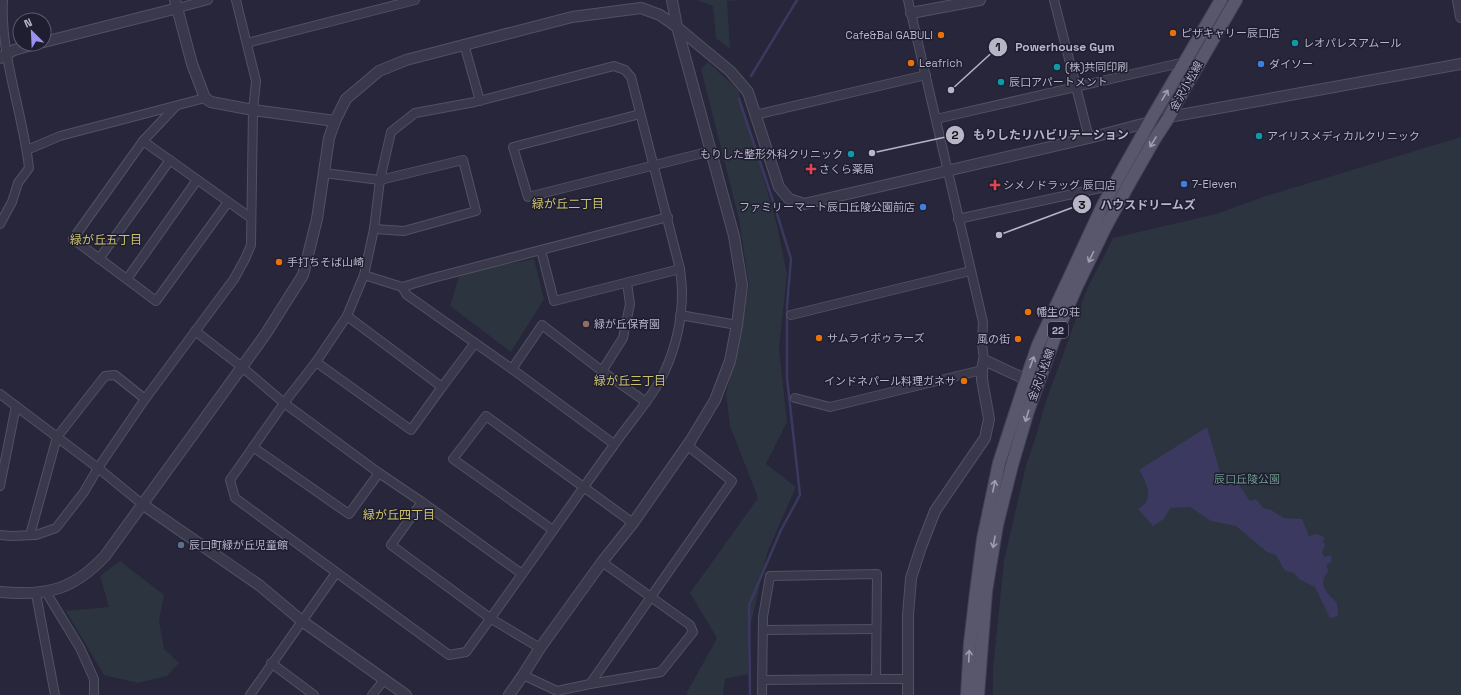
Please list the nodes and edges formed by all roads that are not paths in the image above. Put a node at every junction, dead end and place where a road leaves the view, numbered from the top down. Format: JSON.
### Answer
{"nodes":[{"id":1,"x":3,"y":0,"type":"edge"},
{"id":2,"x":208,"y":0,"type":"edge"},
{"id":3,"x":236,"y":0,"type":"edge"},
{"id":4,"x":415,"y":0,"type":"edge"},
{"id":5,"x":672,"y":0,"type":"edge"},
{"id":6,"x":908,"y":0,"type":"edge"},
{"id":7,"x":980,"y":0,"type":"edge"},
{"id":8,"x":1054,"y":0,"type":"edge"},
{"id":9,"x":1221,"y":0,"type":"edge"},
{"id":10,"x":1236,"y":0,"type":"edge"},
{"id":11,"x":1458,"y":0,"type":"edge"},
{"id":12,"x":176,"y":4,"type":"edge"},
{"id":13,"x":642,"y":4,"type":"edge"},
{"id":14,"x":911,"y":13,"type":"junction"},
{"id":15,"x":1461,"y":17,"type":"edge"},
{"id":16,"x":678,"y":27,"type":"junction"},
{"id":17,"x":52,"y":40,"type":"edge"},
{"id":18,"x":247,"y":43,"type":"junction"},
{"id":19,"x":464,"y":44,"type":"junction"},
{"id":20,"x":12,"y":51,"type":"edge"},
{"id":21,"x":3,"y":57,"type":"edge"},
{"id":22,"x":1185,"y":62,"type":"junction"},
{"id":23,"x":1461,"y":64,"type":"edge"},
{"id":24,"x":926,"y":75,"type":"junction"},
{"id":25,"x":1075,"y":87,"type":"junction"},
{"id":26,"x":205,"y":98,"type":"junction"},
{"id":27,"x":480,"y":101,"type":"junction"},
{"id":28,"x":176,"y":106,"type":"junction"},
{"id":29,"x":253,"y":110,"type":"junction"},
{"id":30,"x":640,"y":114,"type":"junction"},
{"id":31,"x":755,"y":115,"type":"junction"},
{"id":32,"x":1169,"y":117,"type":"junction"},
{"id":33,"x":936,"y":120,"type":"junction"},
{"id":34,"x":335,"y":121,"type":"junction"},
{"id":35,"x":1149,"y":123,"type":"junction"},
{"id":36,"x":1089,"y":138,"type":"junction"},
{"id":37,"x":143,"y":141,"type":"junction"},
{"id":38,"x":27,"y":150,"type":"junction"},
{"id":39,"x":711,"y":150,"type":"junction"},
{"id":40,"x":170,"y":160,"type":"junction"},
{"id":41,"x":654,"y":166,"type":"junction"},
{"id":42,"x":947,"y":171,"type":"junction"},
{"id":43,"x":324,"y":173,"type":"junction"},
{"id":44,"x":197,"y":180,"type":"junction"},
{"id":45,"x":380,"y":180,"type":"junction"},
{"id":46,"x":1114,"y":185,"type":"junction"},
{"id":47,"x":228,"y":202,"type":"junction"},
{"id":48,"x":668,"y":217,"type":"junction"},
{"id":49,"x":251,"y":218,"type":"junction"},
{"id":50,"x":958,"y":218,"type":"junction"},
{"id":51,"x":0,"y":224,"type":"edge"},
{"id":52,"x":374,"y":229,"type":"junction"},
{"id":53,"x":541,"y":250,"type":"junction"},
{"id":54,"x":99,"y":258,"type":"junction"},
{"id":55,"x":680,"y":269,"type":"junction"},
{"id":56,"x":970,"y":271,"type":"junction"},
{"id":57,"x":364,"y":275,"type":"junction"},
{"id":58,"x":127,"y":279,"type":"junction"},
{"id":59,"x":627,"y":283,"type":"junction"},
{"id":60,"x":402,"y":287,"type":"junction"},
{"id":61,"x":680,"y":315,"type":"junction"},
{"id":62,"x":791,"y":315,"type":"dead end"},
{"id":63,"x":347,"y":316,"type":"junction"},
{"id":64,"x":737,"y":325,"type":"junction"},
{"id":65,"x":195,"y":331,"type":"junction"},
{"id":66,"x":475,"y":343,"type":"junction"},
{"id":67,"x":316,"y":362,"type":"junction"},
{"id":68,"x":983,"y":365,"type":"junction"},
{"id":69,"x":242,"y":367,"type":"junction"},
{"id":70,"x":512,"y":368,"type":"junction"},
{"id":71,"x":602,"y":371,"type":"junction"},
{"id":72,"x":1026,"y":380,"type":"junction"},
{"id":73,"x":1038,"y":385,"type":"junction"},
{"id":74,"x":442,"y":387,"type":"junction"},
{"id":75,"x":0,"y":394,"type":"edge"},
{"id":76,"x":795,"y":398,"type":"dead end"},
{"id":77,"x":145,"y":399,"type":"junction"},
{"id":78,"x":646,"y":402,"type":"junction"},
{"id":79,"x":284,"y":403,"type":"junction"},
{"id":80,"x":16,"y":406,"type":"junction"},
{"id":81,"x":57,"y":437,"type":"junction"},
{"id":82,"x":614,"y":444,"type":"junction"},
{"id":83,"x":688,"y":446,"type":"junction"},
{"id":84,"x":253,"y":447,"type":"junction"},
{"id":85,"x":98,"y":468,"type":"junction"},
{"id":86,"x":379,"y":473,"type":"junction"},
{"id":87,"x":0,"y":486,"type":"edge"},
{"id":88,"x":584,"y":487,"type":"junction"},
{"id":89,"x":422,"y":502,"type":"junction"},
{"id":90,"x":142,"y":504,"type":"junction"},
{"id":91,"x":634,"y":523,"type":"junction"},
{"id":92,"x":553,"y":530,"type":"junction"},
{"id":93,"x":0,"y":535,"type":"edge"},
{"id":94,"x":30,"y":535,"type":"junction"},
{"id":95,"x":602,"y":562,"type":"junction"},
{"id":96,"x":336,"y":573,"type":"junction"},
{"id":97,"x":522,"y":574,"type":"junction"},
{"id":98,"x":0,"y":592,"type":"edge"},
{"id":99,"x":41,"y":593,"type":"junction"},
{"id":100,"x":650,"y":596,"type":"junction"},
{"id":101,"x":490,"y":618,"type":"junction"},
{"id":102,"x":302,"y":621,"type":"junction"},
{"id":103,"x":876,"y":629,"type":"junction"},
{"id":104,"x":763,"y":630,"type":"junction"},
{"id":105,"x":540,"y":648,"type":"junction"},
{"id":106,"x":271,"y":663,"type":"junction"},
{"id":107,"x":523,"y":676,"type":"junction"},
{"id":108,"x":876,"y":679,"type":"junction"},
{"id":109,"x":908,"y":679,"type":"junction"},
{"id":110,"x":384,"y":680,"type":"junction"},
{"id":111,"x":762,"y":680,"type":"junction"},
{"id":112,"x":590,"y":684,"type":"junction"},
{"id":113,"x":55,"y":695,"type":"edge"},
{"id":114,"x":94,"y":695,"type":"edge"},
{"id":115,"x":250,"y":695,"type":"edge"},
{"id":116,"x":314,"y":695,"type":"edge"},
{"id":117,"x":372,"y":695,"type":"edge"},
{"id":118,"x":406,"y":695,"type":"edge"},
{"id":119,"x":509,"y":695,"type":"edge"},
{"id":120,"x":762,"y":695,"type":"edge"},
{"id":121,"x":908,"y":695,"type":"edge"},
{"id":122,"x":967,"y":695,"type":"edge"},
{"id":123,"x":978,"y":695,"type":"edge"}],
"edges":[{"from":1,"to":21,"type":"street"},
{"from":2,"to":12,"type":"street"},
{"from":3,"to":18,"type":"street"},
{"from":4,"to":18,"type":"street"},
{"from":5,"to":16,"type":"street"},
{"from":6,"to":14,"type":"street"},
{"from":7,"to":14,"type":"street"},
{"from":8,"to":25,"type":"street"},
{"from":9,"to":22,"type":"main road","name":"金沢小松線","number":"22"},
{"from":10,"to":32,"type":"main road","name":"金沢小松線","number":"22"},
{"from":11,"to":15,"type":"street"},
{"from":12,"to":17,"type":"street"},
{"from":12,"to":26,"type":"street"},
{"from":13,"to":16,"type":"street"},
{"from":13,"to":19,"type":"street"},
{"from":14,"to":24,"type":"street"},
{"from":16,"to":31,"type":"street"},
{"from":16,"to":39,"type":"street"},
{"from":18,"to":29,"type":"street"},
{"from":19,"to":27,"type":"street"},
{"from":19,"to":34,"type":"street"},
{"from":20,"to":21,"type":"street"},
{"from":21,"to":38,"type":"street"},
{"from":22,"to":25,"type":"street"},
{"from":35,"to":22,"type":"main road","name":"金沢小松線","number":"22","one_way":true},
{"from":23,"to":32,"type":"street"},
{"from":24,"to":31,"type":"street"},
{"from":24,"to":33,"type":"street"},
{"from":25,"to":33,"type":"street"},
{"from":25,"to":36,"type":"street"},
{"from":26,"to":28,"type":"street"},
{"from":26,"to":29,"type":"street"},
{"from":27,"to":30,"type":"street"},
{"from":27,"to":45,"type":"street"},
{"from":28,"to":37,"type":"street"},
{"from":28,"to":38,"type":"street"},
{"from":29,"to":34,"type":"street"},
{"from":29,"to":49,"type":"street"},
{"from":30,"to":41,"type":"street"},
{"from":30,"to":41,"type":"street"},
{"from":31,"to":42,"type":"street"},
{"from":32,"to":35,"type":"street"},
{"from":32,"to":73,"type":"main road","name":"金沢小松線","number":"22","one_way":true},
{"from":33,"to":42,"type":"street"},
{"from":34,"to":43,"type":"street"},
{"from":35,"to":36,"type":"street"},
{"from":35,"to":46,"type":"main road","name":"金沢小松線","number":"22"},
{"from":36,"to":42,"type":"street"},
{"from":37,"to":40,"type":"street"},
{"from":37,"to":54,"type":"street"},
{"from":38,"to":51,"type":"street"},
{"from":39,"to":41,"type":"street"},
{"from":39,"to":64,"type":"street"},
{"from":40,"to":44,"type":"street"},
{"from":40,"to":54,"type":"street"},
{"from":41,"to":48,"type":"street"},
{"from":42,"to":50,"type":"street"},
{"from":43,"to":45,"type":"street"},
{"from":43,"to":69,"type":"street"},
{"from":44,"to":47,"type":"street"},
{"from":44,"to":58,"type":"street"},
{"from":45,"to":52,"type":"street"},
{"from":45,"to":52,"type":"street"},
{"from":46,"to":50,"type":"street"},
{"from":72,"to":46,"type":"main road","name":"金沢小松線","number":"22","one_way":true},
{"from":47,"to":49,"type":"street"},
{"from":47,"to":58,"type":"street"},
{"from":48,"to":53,"type":"street"},
{"from":48,"to":55,"type":"street"},
{"from":49,"to":65,"type":"street"},
{"from":50,"to":56,"type":"street"},
{"from":52,"to":57,"type":"street"},
{"from":53,"to":59,"type":"street"},
{"from":53,"to":60,"type":"street"},
{"from":54,"to":58,"type":"street"},
{"from":55,"to":59,"type":"street"},
{"from":55,"to":61,"type":"street"},
{"from":56,"to":62,"type":"street"},
{"from":56,"to":68,"type":"street"},
{"from":57,"to":60,"type":"street"},
{"from":57,"to":63,"type":"street"},
{"from":59,"to":71,"type":"street"},
{"from":60,"to":66,"type":"street"},
{"from":61,"to":64,"type":"street"},
{"from":61,"to":78,"type":"street"},
{"from":63,"to":67,"type":"street"},
{"from":63,"to":74,"type":"street"},
{"from":64,"to":83,"type":"street"},
{"from":65,"to":69,"type":"street"},
{"from":65,"to":77,"type":"street"},
{"from":66,"to":70,"type":"street"},
{"from":66,"to":74,"type":"street"},
{"from":67,"to":74,"type":"street"},
{"from":67,"to":79,"type":"street"},
{"from":68,"to":72,"type":"street"},
{"from":68,"to":76,"type":"street"},
{"from":68,"to":109,"type":"street"},
{"from":69,"to":79,"type":"street"},
{"from":69,"to":90,"type":"street"},
{"from":70,"to":71,"type":"street"},
{"from":70,"to":82,"type":"street"},
{"from":71,"to":78,"type":"street"},
{"from":72,"to":73,"type":"street"},
{"from":122,"to":72,"type":"main road","name":"金沢小松線","number":"22","one_way":true},
{"from":73,"to":123,"type":"main road","name":"金沢小松線","number":"22","one_way":true},
{"from":75,"to":80,"type":"street"},
{"from":77,"to":81,"type":"street"},
{"from":77,"to":85,"type":"street"},
{"from":78,"to":82,"type":"street"},
{"from":79,"to":84,"type":"street"},
{"from":79,"to":86,"type":"street"},
{"from":80,"to":81,"type":"street"},
{"from":80,"to":87,"type":"street"},
{"from":81,"to":85,"type":"street"},
{"from":81,"to":94,"type":"street"},
{"from":82,"to":88,"type":"street"},
{"from":83,"to":91,"type":"street"},
{"from":83,"to":100,"type":"street"},
{"from":84,"to":86,"type":"street"},
{"from":84,"to":96,"type":"street"},
{"from":85,"to":90,"type":"street"},
{"from":85,"to":94,"type":"street"},
{"from":86,"to":89,"type":"street"},
{"from":88,"to":91,"type":"street"},
{"from":88,"to":92,"type":"street"},
{"from":88,"to":92,"type":"street"},
{"from":89,"to":97,"type":"street"},
{"from":89,"to":101,"type":"street"},
{"from":90,"to":99,"type":"street"},
{"from":90,"to":102,"type":"street"},
{"from":91,"to":95,"type":"street"},
{"from":92,"to":97,"type":"street"},
{"from":93,"to":94,"type":"street"},
{"from":95,"to":100,"type":"street"},
{"from":95,"to":105,"type":"street"},
{"from":96,"to":101,"type":"street"},
{"from":96,"to":102,"type":"street"},
{"from":97,"to":101,"type":"street"},
{"from":98,"to":99,"type":"street"},
{"from":99,"to":113,"type":"street"},
{"from":99,"to":114,"type":"street"},
{"from":100,"to":112,"type":"street"},
{"from":100,"to":112,"type":"street"},
{"from":101,"to":105,"type":"street"},
{"from":102,"to":106,"type":"street"},
{"from":102,"to":110,"type":"street"},
{"from":103,"to":104,"type":"street"},
{"from":103,"to":104,"type":"street"},
{"from":103,"to":108,"type":"street"},
{"from":104,"to":111,"type":"street"},
{"from":105,"to":107,"type":"street"},
{"from":106,"to":115,"type":"street"},
{"from":106,"to":116,"type":"street"},
{"from":107,"to":112,"type":"street"},
{"from":107,"to":119,"type":"street"},
{"from":108,"to":109,"type":"street"},
{"from":108,"to":111,"type":"street"},
{"from":109,"to":121,"type":"street"},
{"from":110,"to":117,"type":"street"},
{"from":110,"to":118,"type":"street"},
{"from":111,"to":120,"type":"street"}]}
